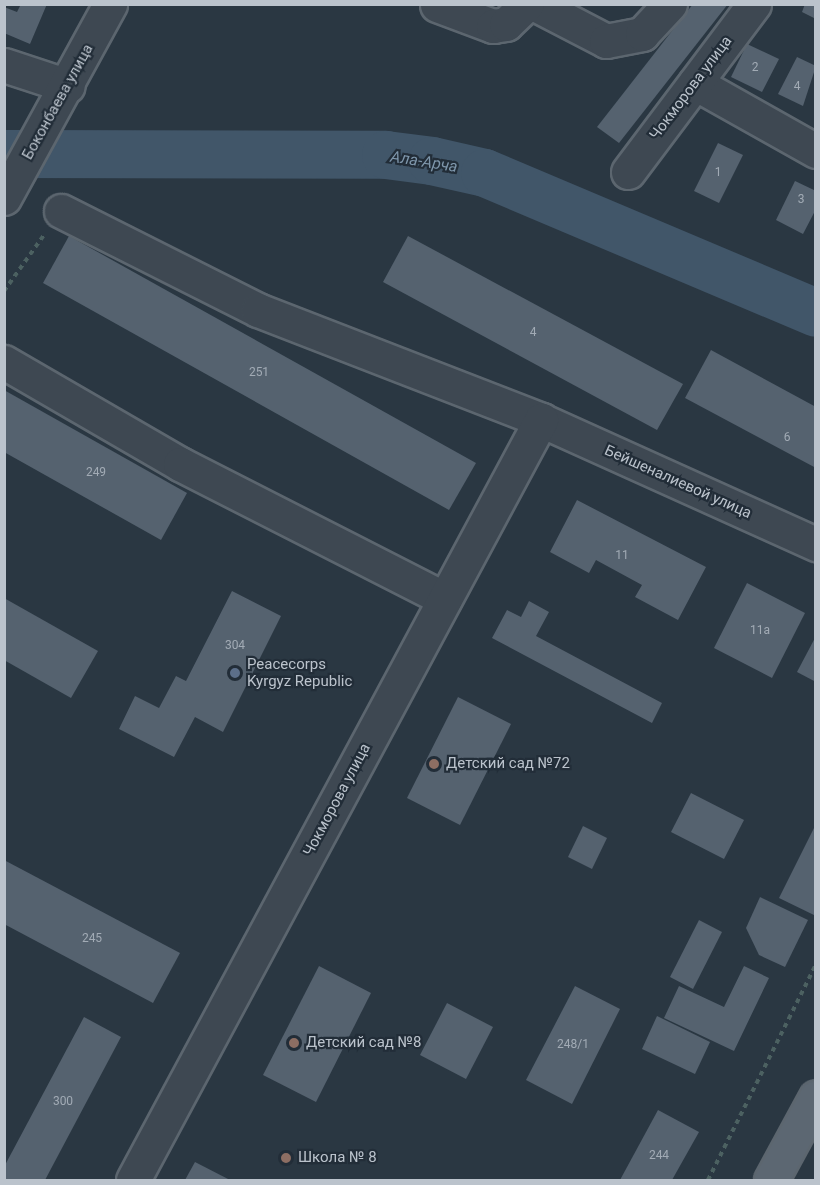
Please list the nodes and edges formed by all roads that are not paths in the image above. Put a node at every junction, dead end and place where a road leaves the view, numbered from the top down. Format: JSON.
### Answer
{"nodes":[{"id":1,"x":110,"y":4,"type":"edge"},
{"id":2,"x":527,"y":4,"type":"edge"},
{"id":3,"x":535,"y":4,"type":"edge"},
{"id":4,"x":670,"y":4,"type":"edge"},
{"id":5,"x":754,"y":4,"type":"edge"},
{"id":6,"x":437,"y":5,"type":"edge"},
{"id":7,"x":4,"y":65,"type":"edge"},
{"id":8,"x":695,"y":83,"type":"junction"},
{"id":9,"x":4,"y":90,"type":"edge"},
{"id":10,"x":62,"y":98,"type":"junction"},
{"id":11,"x":816,"y":151,"type":"edge"},
{"id":12,"x":628,"y":172,"type":"dead end"},
{"id":13,"x":4,"y":198,"type":"edge"},
{"id":14,"x":60,"y":211,"type":"road end"},
{"id":15,"x":4,"y":362,"type":"edge"},
{"id":16,"x":541,"y":420,"type":"junction"},
{"id":17,"x":816,"y":544,"type":"edge"},
{"id":18,"x":445,"y":599,"type":"junction"},
{"id":19,"x":816,"y":1097,"type":"edge"},
{"id":20,"x":133,"y":1180,"type":"edge"},
{"id":21,"x":771,"y":1180,"type":"edge"}],
"edges":[{"from":1,"to":10,"type":"street","name":"Боконбаева улица"},
{"from":2,"to":6,"type":"street"},
{"from":3,"to":4,"type":"street"},
{"from":5,"to":8,"type":"street","name":"Чокморова улица"},
{"from":7,"to":10,"type":"street"},
{"from":8,"to":11,"type":"street"},
{"from":8,"to":12,"type":"street","name":"Чокморова улица"},
{"from":9,"to":10,"type":"street"},
{"from":10,"to":13,"type":"street","name":"Боконбаева улица"},
{"from":14,"to":16,"type":"street","name":"Бейшеналиевой улица"},
{"from":15,"to":18,"type":"street"},
{"from":16,"to":17,"type":"street","name":"Бейшеналиевой улица"},
{"from":16,"to":18,"type":"street","name":"Чокморова улица"},
{"from":18,"to":20,"type":"street","name":"Чокморова улица"},
{"from":19,"to":21,"type":"main road"}]}
